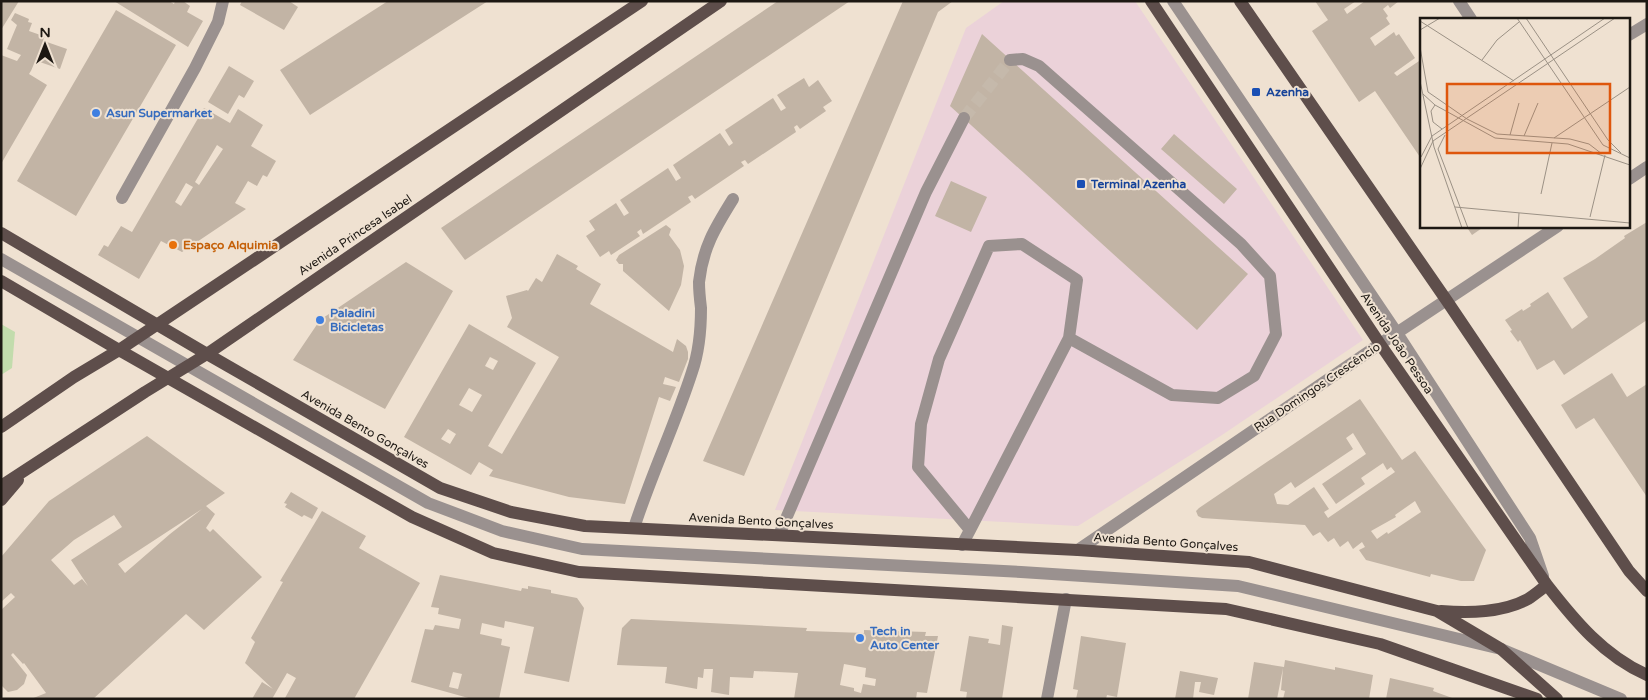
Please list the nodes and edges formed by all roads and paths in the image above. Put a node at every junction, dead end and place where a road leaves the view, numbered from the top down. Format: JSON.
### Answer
{"nodes":[{"id":1,"x":223,"y":1,"type":"edge"},
{"id":2,"x":642,"y":1,"type":"edge"},
{"id":3,"x":721,"y":1,"type":"edge"},
{"id":4,"x":1151,"y":1,"type":"edge"},
{"id":5,"x":1173,"y":1,"type":"edge"},
{"id":6,"x":1240,"y":1,"type":"edge"},
{"id":7,"x":1459,"y":1,"type":"edge"},
{"id":8,"x":1470,"y":18,"type":"edge"},
{"id":9,"x":1647,"y":24,"type":"edge"},
{"id":10,"x":1630,"y":34,"type":"edge"},
{"id":11,"x":1010,"y":60,"type":"dead end"},
{"id":12,"x":964,"y":118,"type":"tunnel mouth"},
{"id":13,"x":1647,"y":167,"type":"edge"},
{"id":14,"x":1630,"y":178,"type":"edge"},
{"id":15,"x":122,"y":198,"type":"dead end"},
{"id":16,"x":734,"y":199,"type":"dead end"},
{"id":17,"x":1555,"y":228,"type":"edge"},
{"id":18,"x":1,"y":233,"type":"edge"},
{"id":19,"x":1,"y":258,"type":"edge"},
{"id":20,"x":1,"y":281,"type":"edge"},
{"id":21,"x":1446,"y":301,"type":"junction"},
{"id":22,"x":158,"y":324,"type":"junction"},
{"id":23,"x":1397,"y":333,"type":"junction"},
{"id":24,"x":139,"y":337,"type":"junction"},
{"id":25,"x":1069,"y":338,"type":"junction"},
{"id":26,"x":1380,"y":344,"type":"junction"},
{"id":27,"x":119,"y":350,"type":"junction"},
{"id":28,"x":207,"y":354,"type":"junction"},
{"id":29,"x":188,"y":366,"type":"junction"},
{"id":30,"x":169,"y":378,"type":"junction"},
{"id":31,"x":1,"y":427,"type":"edge"},
{"id":32,"x":26,"y":470,"type":"junction"},
{"id":33,"x":1,"y":486,"type":"edge"},
{"id":34,"x":1,"y":500,"type":"edge"},
{"id":35,"x":634,"y":528,"type":"junction"},
{"id":36,"x":970,"y":530,"type":"junction"},
{"id":37,"x":779,"y":535,"type":"junction"},
{"id":38,"x":962,"y":545,"type":"junction"},
{"id":39,"x":1078,"y":550,"type":"junction"},
{"id":40,"x":1547,"y":585,"type":"junction"},
{"id":41,"x":1647,"y":591,"type":"edge"},
{"id":42,"x":1066,"y":599,"type":"junction"},
{"id":43,"x":1437,"y":611,"type":"junction"},
{"id":44,"x":1501,"y":649,"type":"junction"},
{"id":45,"x":1647,"y":675,"type":"edge"},
{"id":46,"x":1047,"y":699,"type":"edge"},
{"id":47,"x":1536,"y":699,"type":"edge"},
{"id":48,"x":1557,"y":699,"type":"edge"},
{"id":49,"x":1621,"y":699,"type":"edge"}],
"edges":[{"from":1,"to":15,"type":"street"},
{"from":2,"to":22,"type":"main road"},
{"from":3,"to":28,"type":"main road","name":"Avenida Princesa Isabel"},
{"from":4,"to":26,"type":"main road","name":"Avenida João Pessoa"},
{"from":5,"to":23,"type":"street"},
{"from":6,"to":21,"type":"main road"},
{"from":7,"to":8,"type":"street"},
{"from":9,"to":10,"type":"street"},
{"from":11,"to":25,"type":"street"},
{"from":12,"to":37,"type":"street"},
{"from":13,"to":14,"type":"street"},
{"from":16,"to":35,"type":"street"},
{"from":17,"to":21,"type":"street","name":"Rua Domingos Crescêncio"},
{"from":18,"to":22,"type":"main road","name":"Avenida Bento Gonçalves"},
{"from":19,"to":24,"type":"street"},
{"from":20,"to":27,"type":"main road"},
{"from":21,"to":23,"type":"street","name":"Rua Domingos Crescêncio"},
{"from":21,"to":41,"type":"main road"},
{"from":22,"to":24,"type":"main road"},
{"from":22,"to":28,"type":"main road","name":"Avenida Bento Gonçalves"},
{"from":23,"to":26,"type":"street","name":"Rua Domingos Crescêncio"},
{"from":23,"to":40,"type":"street"},
{"from":24,"to":27,"type":"main road"},
{"from":24,"to":29,"type":"street"},
{"from":25,"to":36,"type":"street"},
{"from":25,"to":36,"type":"street"},
{"from":26,"to":39,"type":"street","name":"Rua Domingos Crescêncio"},
{"from":26,"to":40,"type":"main road","name":"Avenida João Pessoa"},
{"from":27,"to":30,"type":"main road"},
{"from":27,"to":31,"type":"main road"},
{"from":28,"to":29,"type":"main road","name":"Avenida Princesa Isabel"},
{"from":28,"to":35,"type":"main road","name":"Avenida Bento Gonçalves"},
{"from":29,"to":30,"type":"main road","name":"Avenida Princesa Isabel"},
{"from":29,"to":44,"type":"street"},
{"from":30,"to":32,"type":"main road","name":"Avenida Princesa Isabel"},
{"from":30,"to":42,"type":"main road"},
{"from":32,"to":33,"type":"main road","name":"Avenida Princesa Isabel"},
{"from":32,"to":34,"type":"main road"},
{"from":35,"to":37,"type":"main road","name":"Avenida Bento Gonçalves"},
{"from":36,"to":38,"type":"street"},
{"from":37,"to":38,"type":"main road","name":"Avenida Bento Gonçalves"},
{"from":38,"to":39,"type":"main road","name":"Avenida Bento Gonçalves"},
{"from":39,"to":43,"type":"main road","name":"Avenida Bento Gonçalves"},
{"from":40,"to":43,"type":"main road"},
{"from":40,"to":45,"type":"main road","name":"Avenida João Pessoa"},
{"from":42,"to":46,"type":"street"},
{"from":42,"to":47,"type":"main road"},
{"from":43,"to":44,"type":"main road","name":"Avenida Bento Gonçalves"},
{"from":44,"to":48,"type":"main road","name":"Avenida Bento Gonçalves"},
{"from":44,"to":49,"type":"street"}]}
